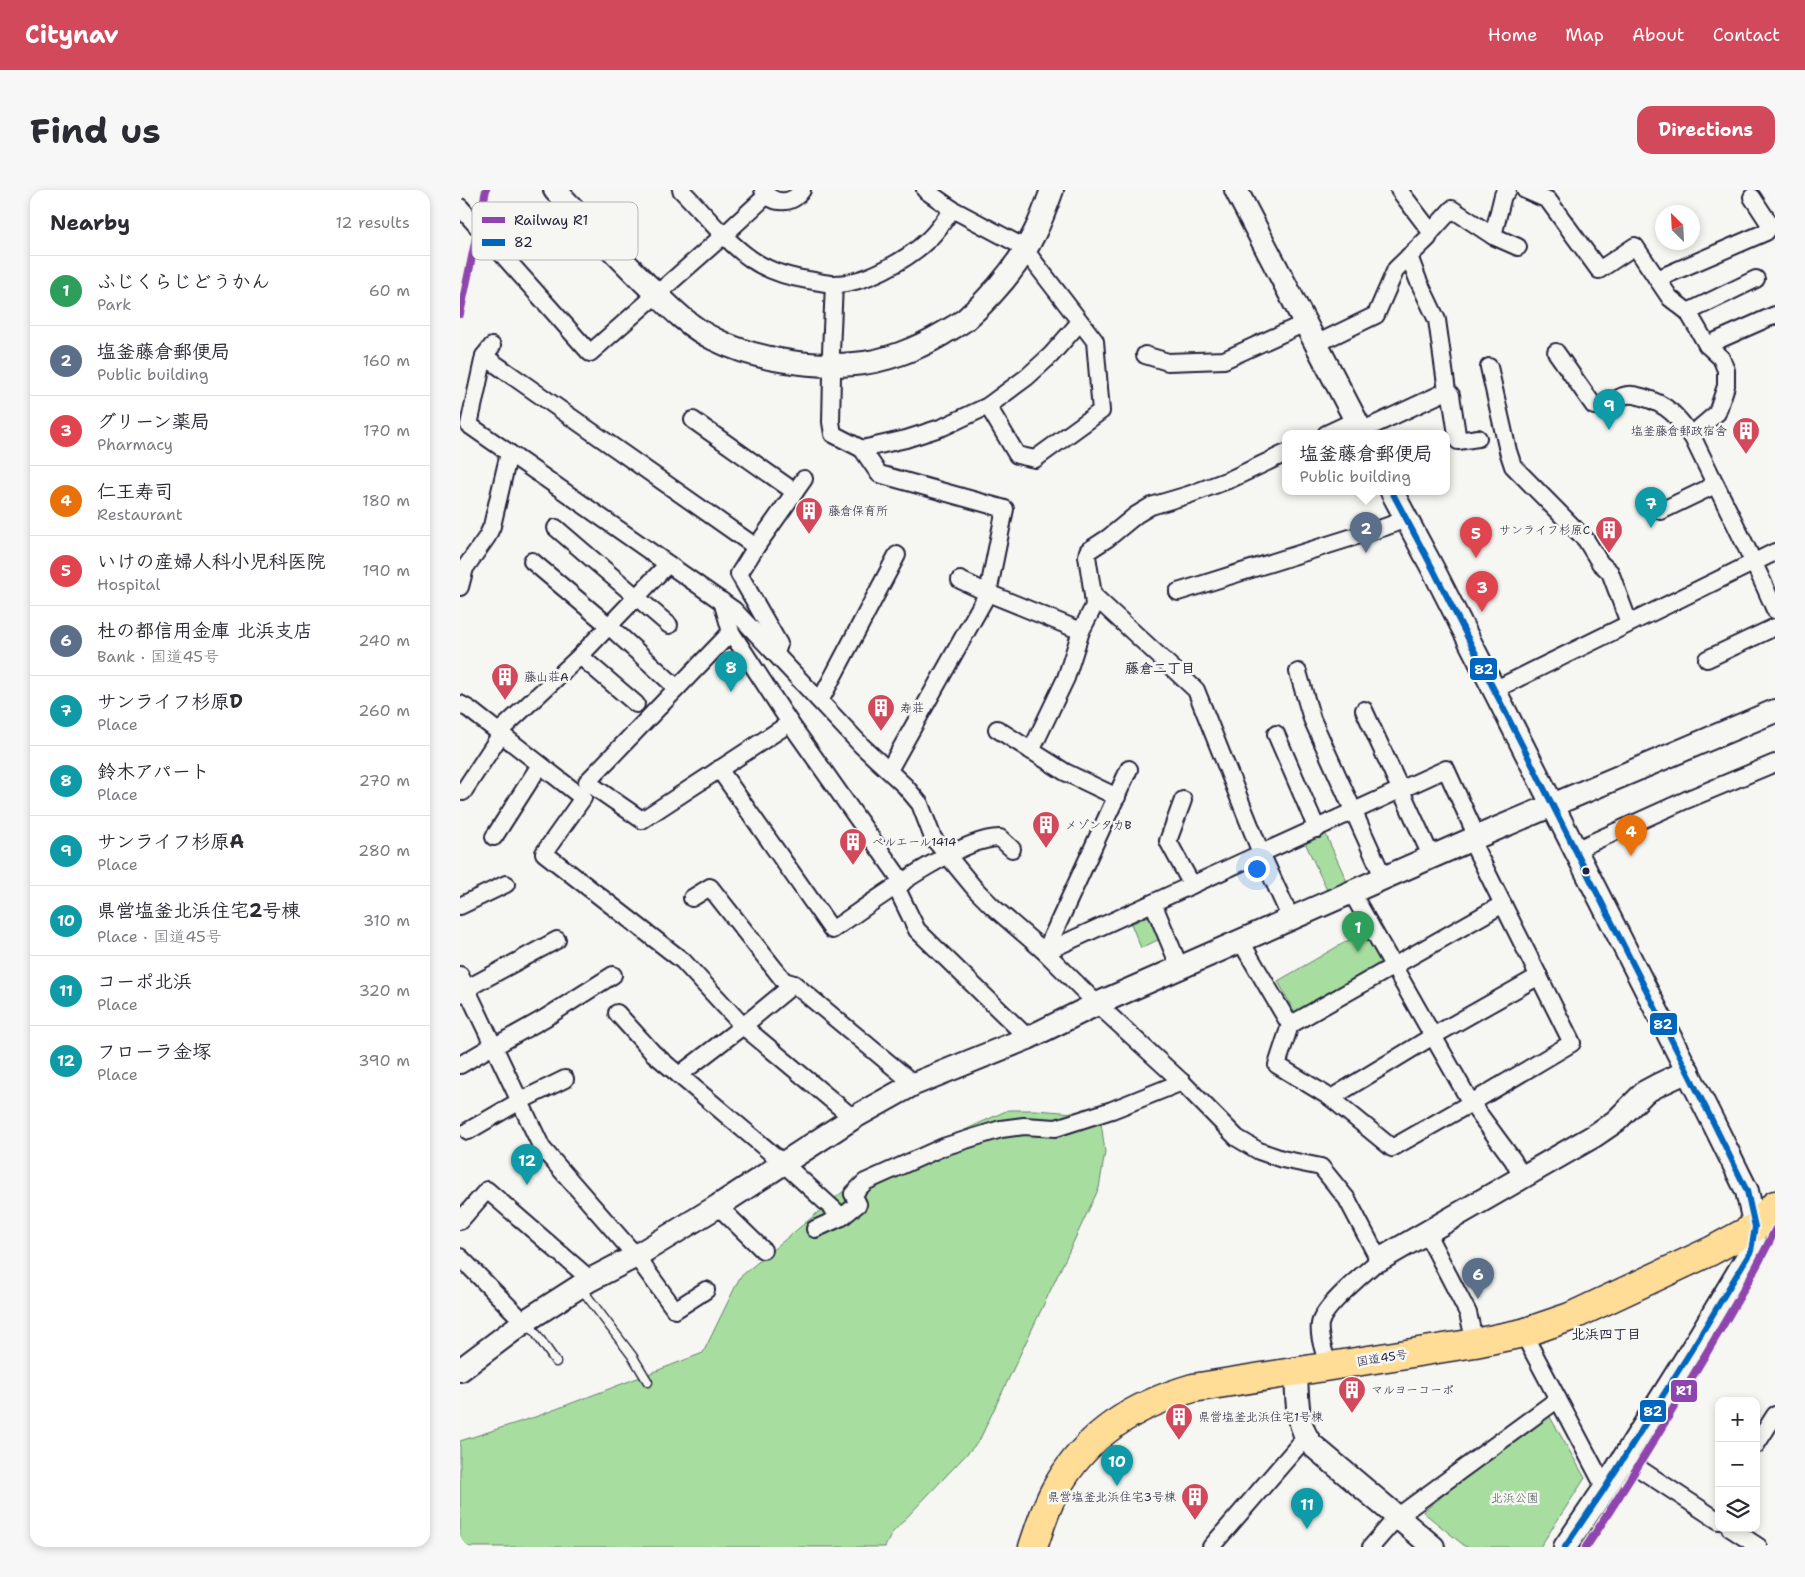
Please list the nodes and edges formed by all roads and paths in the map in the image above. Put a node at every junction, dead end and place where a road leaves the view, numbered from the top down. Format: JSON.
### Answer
{"nodes":[{"id":1,"x":555,"y":190,"type":"edge"},
{"id":2,"x":682,"y":190,"type":"edge"},
{"id":3,"x":802,"y":190,"type":"edge"},
{"id":4,"x":924,"y":190,"type":"edge"},
{"id":5,"x":1052,"y":190,"type":"edge"},
{"id":6,"x":1236,"y":190,"type":"edge"},
{"id":7,"x":1399,"y":190,"type":"edge"},
{"id":8,"x":1508,"y":190,"type":"edge"},
{"id":9,"x":1525,"y":190,"type":"edge"},
{"id":10,"x":765,"y":193,"type":"edge"},
{"id":11,"x":1752,"y":197,"type":"dead end"},
{"id":12,"x":567,"y":202,"type":"edge"},
{"id":13,"x":460,"y":207,"type":"edge"},
{"id":14,"x":952,"y":209,"type":"junction"},
{"id":15,"x":472,"y":220,"type":"edge"},
{"id":16,"x":1431,"y":232,"type":"junction"},
{"id":17,"x":724,"y":235,"type":"junction"},
{"id":18,"x":1493,"y":236,"type":"junction"},
{"id":19,"x":1518,"y":247,"type":"dead end"},
{"id":20,"x":1025,"y":250,"type":"junction"},
{"id":21,"x":1409,"y":256,"type":"junction"},
{"id":22,"x":507,"y":260,"type":"edge"},
{"id":23,"x":623,"y":260,"type":"edge"},
{"id":24,"x":1657,"y":279,"type":"junction"},
{"id":25,"x":1756,"y":279,"type":"dead end"},
{"id":26,"x":834,"y":284,"type":"junction"},
{"id":27,"x":656,"y":294,"type":"junction"},
{"id":28,"x":1688,"y":312,"type":"junction"},
{"id":29,"x":1775,"y":315,"type":"edge"},
{"id":30,"x":1080,"y":322,"type":"junction"},
{"id":31,"x":1305,"y":323,"type":"junction"},
{"id":32,"x":1316,"y":344,"type":"junction"},
{"id":33,"x":1707,"y":345,"type":"junction"},
{"id":34,"x":1556,"y":352,"type":"dead end"},
{"id":35,"x":1145,"y":355,"type":"dead end"},
{"id":36,"x":832,"y":365,"type":"junction"},
{"id":37,"x":1489,"y":367,"type":"dead end"},
{"id":38,"x":1447,"y":391,"type":"junction"},
{"id":39,"x":988,"y":406,"type":"junction"},
{"id":40,"x":693,"y":420,"type":"dead end"},
{"id":41,"x":1360,"y":428,"type":"edge"},
{"id":42,"x":1478,"y":438,"type":"dead end"},
{"id":43,"x":1693,"y":438,"type":"junction"},
{"id":44,"x":862,"y":449,"type":"junction"},
{"id":45,"x":509,"y":453,"type":"junction"},
{"id":46,"x":1282,"y":455,"type":"edge"},
{"id":47,"x":1715,"y":485,"type":"junction"},
{"id":48,"x":1394,"y":495,"type":"edge"},
{"id":49,"x":1661,"y":511,"type":"dead end"},
{"id":50,"x":1406,"y":518,"type":"junction"},
{"id":51,"x":556,"y":528,"type":"dead end"},
{"id":52,"x":756,"y":547,"type":"junction"},
{"id":53,"x":1775,"y":552,"type":"edge"},
{"id":54,"x":897,"y":555,"type":"dead end"},
{"id":55,"x":532,"y":561,"type":"dead end"},
{"id":56,"x":1754,"y":562,"type":"junction"},
{"id":57,"x":668,"y":564,"type":"junction"},
{"id":58,"x":960,"y":580,"type":"dead end"},
{"id":59,"x":460,"y":587,"type":"edge"},
{"id":60,"x":1178,"y":592,"type":"dead end"},
{"id":61,"x":988,"y":594,"type":"junction"},
{"id":62,"x":1093,"y":595,"type":"junction"},
{"id":63,"x":637,"y":597,"type":"junction"},
{"id":64,"x":722,"y":601,"type":"junction"},
{"id":65,"x":1775,"y":610,"type":"edge"},
{"id":66,"x":1629,"y":623,"type":"junction"},
{"id":67,"x":669,"y":625,"type":"dead end"},
{"id":68,"x":609,"y":626,"type":"junction"},
{"id":69,"x":1775,"y":627,"type":"edge"},
{"id":70,"x":1081,"y":631,"type":"junction"},
{"id":71,"x":731,"y":632,"type":"junction"},
{"id":72,"x":776,"y":653,"type":"junction"},
{"id":73,"x":580,"y":656,"type":"junction"},
{"id":74,"x":1707,"y":659,"type":"dead end"},
{"id":75,"x":1298,"y":672,"type":"dead end"},
{"id":76,"x":677,"y":688,"type":"junction"},
{"id":77,"x":1494,"y":690,"type":"junction"},
{"id":78,"x":820,"y":701,"type":"junction"},
{"id":79,"x":460,"y":704,"type":"edge"},
{"id":80,"x":636,"y":704,"type":"dead end"},
{"id":81,"x":1364,"y":710,"type":"dead end"},
{"id":82,"x":1775,"y":711,"type":"edge"},
{"id":83,"x":790,"y":723,"type":"junction"},
{"id":84,"x":997,"y":729,"type":"dead end"},
{"id":85,"x":501,"y":734,"type":"junction"},
{"id":86,"x":1276,"y":734,"type":"dead end"},
{"id":87,"x":1031,"y":751,"type":"junction"},
{"id":88,"x":1775,"y":763,"type":"edge"},
{"id":89,"x":540,"y":765,"type":"junction"},
{"id":90,"x":720,"y":769,"type":"junction"},
{"id":91,"x":1129,"y":769,"type":"dead end"},
{"id":92,"x":889,"y":770,"type":"junction"},
{"id":93,"x":1401,"y":790,"type":"junction"},
{"id":94,"x":463,"y":792,"type":"dead end"},
{"id":95,"x":1116,"y":797,"type":"junction"},
{"id":96,"x":1183,"y":800,"type":"dead end"},
{"id":97,"x":1553,"y":806,"type":"junction"},
{"id":98,"x":1354,"y":812,"type":"junction"},
{"id":99,"x":1317,"y":829,"type":"junction"},
{"id":100,"x":494,"y":837,"type":"dead end"},
{"id":101,"x":1474,"y":839,"type":"junction"},
{"id":102,"x":1012,"y":849,"type":"dead end"},
{"id":103,"x":1575,"y":850,"type":"junction"},
{"id":104,"x":1261,"y":853,"type":"junction"},
{"id":105,"x":948,"y":855,"type":"junction"},
{"id":106,"x":1432,"y":858,"type":"junction"},
{"id":107,"x":1384,"y":879,"type":"junction"},
{"id":108,"x":506,"y":884,"type":"dead end"},
{"id":109,"x":900,"y":885,"type":"junction"},
{"id":110,"x":1192,"y":885,"type":"junction"},
{"id":111,"x":1352,"y":893,"type":"junction"},
{"id":112,"x":692,"y":898,"type":"dead end"},
{"id":113,"x":1153,"y":903,"type":"junction"},
{"id":114,"x":1503,"y":904,"type":"junction"},
{"id":115,"x":460,"y":906,"type":"edge"},
{"id":116,"x":1291,"y":920,"type":"junction"},
{"id":117,"x":558,"y":940,"type":"dead end"},
{"id":118,"x":1242,"y":941,"type":"junction"},
{"id":119,"x":1045,"y":952,"type":"junction"},
{"id":120,"x":1394,"y":967,"type":"junction"},
{"id":121,"x":1180,"y":968,"type":"junction"},
{"id":122,"x":460,"y":975,"type":"edge"},
{"id":123,"x":613,"y":975,"type":"dead end"},
{"id":124,"x":1538,"y":976,"type":"junction"},
{"id":125,"x":794,"y":984,"type":"junction"},
{"id":126,"x":464,"y":992,"type":"edge"},
{"id":127,"x":1097,"y":1004,"type":"junction"},
{"id":128,"x":617,"y":1014,"type":"dead end"},
{"id":129,"x":1290,"y":1025,"type":"junction"},
{"id":130,"x":744,"y":1026,"type":"junction"},
{"id":131,"x":1433,"y":1036,"type":"junction"},
{"id":132,"x":1028,"y":1038,"type":"junction"},
{"id":133,"x":495,"y":1046,"type":"junction"},
{"id":134,"x":460,"y":1066,"type":"edge"},
{"id":135,"x":1688,"y":1071,"type":"junction"},
{"id":136,"x":679,"y":1075,"type":"junction"},
{"id":137,"x":565,"y":1079,"type":"dead end"},
{"id":138,"x":1182,"y":1082,"type":"junction"},
{"id":139,"x":914,"y":1084,"type":"junction"},
{"id":140,"x":1331,"y":1098,"type":"junction"},
{"id":141,"x":520,"y":1101,"type":"junction"},
{"id":142,"x":1471,"y":1103,"type":"junction"},
{"id":143,"x":853,"y":1118,"type":"junction"},
{"id":144,"x":468,"y":1131,"type":"dead end"},
{"id":145,"x":783,"y":1163,"type":"junction"},
{"id":146,"x":1522,"y":1177,"type":"junction"},
{"id":147,"x":1775,"y":1205,"type":"edge"},
{"id":148,"x":718,"y":1206,"type":"junction"},
{"id":149,"x":842,"y":1217,"type":"junction"},
{"id":150,"x":460,"y":1221,"type":"edge"},
{"id":151,"x":1755,"y":1227,"type":"junction"},
{"id":152,"x":815,"y":1230,"type":"dead end"},
{"id":153,"x":1426,"y":1232,"type":"junction"},
{"id":154,"x":764,"y":1250,"type":"dead end"},
{"id":155,"x":636,"y":1256,"type":"junction"},
{"id":156,"x":460,"y":1257,"type":"edge"},
{"id":157,"x":1379,"y":1260,"type":"junction"},
{"id":158,"x":584,"y":1284,"type":"junction"},
{"id":159,"x":706,"y":1290,"type":"dead end"},
{"id":160,"x":525,"y":1321,"type":"junction"},
{"id":161,"x":1523,"y":1333,"type":"junction"},
{"id":162,"x":1475,"y":1343,"type":"junction"},
{"id":163,"x":556,"y":1362,"type":"dead end"},
{"id":164,"x":1328,"y":1366,"type":"junction"},
{"id":165,"x":460,"y":1370,"type":"edge"},
{"id":166,"x":1296,"y":1372,"type":"junction"},
{"id":167,"x":648,"y":1382,"type":"dead end"},
{"id":168,"x":1558,"y":1399,"type":"junction"},
{"id":169,"x":1775,"y":1415,"type":"edge"},
{"id":170,"x":1305,"y":1438,"type":"junction"},
{"id":171,"x":1758,"y":1442,"type":"edge"},
{"id":172,"x":1623,"y":1458,"type":"junction"},
{"id":173,"x":1605,"y":1488,"type":"junction"},
{"id":174,"x":1715,"y":1512,"type":"edge"},
{"id":175,"x":1397,"y":1517,"type":"junction"},
{"id":176,"x":1736,"y":1532,"type":"edge"},
{"id":177,"x":1032,"y":1547,"type":"edge"},
{"id":178,"x":1211,"y":1547,"type":"edge"},
{"id":179,"x":1371,"y":1547,"type":"edge"},
{"id":180,"x":1433,"y":1547,"type":"edge"},
{"id":181,"x":1565,"y":1547,"type":"edge"},
{"id":182,"x":1759,"y":1547,"type":"edge"}],
"edges":[{"from":1,"to":12,"type":"street"},
{"from":2,"to":17,"type":"street"},
{"from":3,"to":10,"type":"street"},
{"from":4,"to":14,"type":"street"},
{"from":5,"to":20,"type":"street"},
{"from":6,"to":31,"type":"street"},
{"from":7,"to":16,"type":"street"},
{"from":8,"to":18,"type":"street"},
{"from":9,"to":24,"type":"street"},
{"from":10,"to":17,"type":"street"},
{"from":11,"to":24,"type":"street"},
{"from":13,"to":15,"type":"street"},
{"from":14,"to":20,"type":"street"},
{"from":14,"to":26,"type":"street"},
{"from":16,"to":18,"type":"street"},
{"from":16,"to":21,"type":"street"},
{"from":17,"to":26,"type":"street"},
{"from":17,"to":27,"type":"street"},
{"from":18,"to":19,"type":"street"},
{"from":20,"to":30,"type":"street"},
{"from":20,"to":36,"type":"street"},
{"from":21,"to":32,"type":"street"},
{"from":21,"to":38,"type":"street"},
{"from":22,"to":27,"type":"street"},
{"from":23,"to":27,"type":"street"},
{"from":24,"to":28,"type":"street"},
{"from":25,"to":28,"type":"street"},
{"from":26,"to":36,"type":"street"},
{"from":27,"to":36,"type":"street"},
{"from":28,"to":33,"type":"street"},
{"from":29,"to":33,"type":"street"},
{"from":30,"to":39,"type":"street"},
{"from":30,"to":39,"type":"street"},
{"from":31,"to":32,"type":"street"},
{"from":31,"to":35,"type":"street"},
{"from":32,"to":41,"type":"street"},
{"from":33,"to":43,"type":"street"},
{"from":34,"to":43,"type":"street"},
{"from":36,"to":44,"type":"street"},
{"from":37,"to":66,"type":"street"},
{"from":38,"to":41,"type":"street"},
{"from":38,"to":42,"type":"street"},
{"from":39,"to":44,"type":"street"},
{"from":40,"to":52,"type":"street"},
{"from":43,"to":47,"type":"street"},
{"from":44,"to":61,"type":"street"},
{"from":45,"to":52,"type":"street"},
{"from":45,"to":57,"type":"street"},
{"from":45,"to":59,"type":"street"},
{"from":46,"to":62,"type":"street"},
{"from":47,"to":49,"type":"street"},
{"from":47,"to":56,"type":"street"},
{"from":48,"to":50,"type":"street"},
{"from":50,"to":60,"type":"street"},
{"from":50,"to":77,"type":"street"},
{"from":51,"to":63,"type":"street"},
{"from":52,"to":72,"type":"street"},
{"from":53,"to":56,"type":"street"},
{"from":54,"to":78,"type":"street"},
{"from":55,"to":68,"type":"street"},
{"from":56,"to":65,"type":"street"},
{"from":56,"to":66,"type":"street"},
{"from":57,"to":63,"type":"street"},
{"from":57,"to":64,"type":"street"},
{"from":58,"to":61,"type":"street"},
{"from":61,"to":70,"type":"street"},
{"from":61,"to":92,"type":"street"},
{"from":62,"to":70,"type":"street"},
{"from":62,"to":104,"type":"street"},
{"from":63,"to":67,"type":"street"},
{"from":63,"to":68,"type":"street"},
{"from":64,"to":71,"type":"street"},
{"from":64,"to":72,"type":"street"},
{"from":66,"to":77,"type":"street"},
{"from":68,"to":73,"type":"street"},
{"from":68,"to":76,"type":"street"},
{"from":69,"to":74,"type":"street"},
{"from":70,"to":87,"type":"street"},
{"from":71,"to":76,"type":"street"},
{"from":71,"to":83,"type":"street"},
{"from":72,"to":78,"type":"street"},
{"from":73,"to":80,"type":"street"},
{"from":73,"to":85,"type":"street"},
{"from":75,"to":98,"type":"street"},
{"from":76,"to":90,"type":"street"},
{"from":77,"to":97,"type":"street"},
{"from":78,"to":92,"type":"street"},
{"from":79,"to":85,"type":"street"},
{"from":81,"to":93,"type":"street"},
{"from":82,"to":97,"type":"street"},
{"from":83,"to":90,"type":"street"},
{"from":83,"to":109,"type":"street"},
{"from":84,"to":87,"type":"street"},
{"from":85,"to":89,"type":"street"},
{"from":85,"to":94,"type":"street"},
{"from":86,"to":99,"type":"street"},
{"from":87,"to":95,"type":"street"},
{"from":88,"to":103,"type":"street"},
{"from":89,"to":100,"type":"street"},
{"from":89,"to":130,"type":"street"},
{"from":90,"to":109,"type":"street"},
{"from":91,"to":95,"type":"street"},
{"from":92,"to":105,"type":"street"},
{"from":93,"to":98,"type":"street"},
{"from":93,"to":101,"type":"street"},
{"from":93,"to":106,"type":"street"},
{"from":95,"to":119,"type":"street"},
{"from":96,"to":110,"type":"street"},
{"from":97,"to":101,"type":"street"},
{"from":97,"to":103,"type":"street"},
{"from":98,"to":99,"type":"street"},
{"from":98,"to":107,"type":"street"},
{"from":99,"to":104,"type":"street"},
{"from":101,"to":106,"type":"street"},
{"from":101,"to":114,"type":"street"},
{"from":102,"to":105,"type":"street"},
{"from":103,"to":135,"type":"street"},
{"from":104,"to":110,"type":"street"},
{"from":104,"to":116,"type":"street"},
{"from":105,"to":109,"type":"street"},
{"from":105,"to":119,"type":"street"},
{"from":106,"to":107,"type":"street"},
{"from":107,"to":111,"type":"street"},
{"from":108,"to":115,"type":"street"},
{"from":109,"to":132,"type":"street"},
{"from":110,"to":113,"type":"street"},
{"from":111,"to":116,"type":"street"},
{"from":111,"to":120,"type":"street"},
{"from":112,"to":125,"type":"street"},
{"from":113,"to":119,"type":"street"},
{"from":113,"to":121,"type":"street"},
{"from":114,"to":120,"type":"street"},
{"from":114,"to":124,"type":"street"},
{"from":116,"to":118,"type":"street"},
{"from":117,"to":126,"type":"street"},
{"from":118,"to":121,"type":"street"},
{"from":118,"to":129,"type":"street"},
{"from":119,"to":127,"type":"street"},
{"from":120,"to":129,"type":"street"},
{"from":120,"to":131,"type":"street"},
{"from":121,"to":127,"type":"street"},
{"from":122,"to":126,"type":"street"},
{"from":123,"to":133,"type":"street"},
{"from":124,"to":131,"type":"street"},
{"from":124,"to":142,"type":"street"},
{"from":125,"to":130,"type":"street"},
{"from":125,"to":139,"type":"street"},
{"from":126,"to":133,"type":"street"},
{"from":127,"to":132,"type":"street"},
{"from":127,"to":138,"type":"street"},
{"from":128,"to":136,"type":"street"},
{"from":129,"to":140,"type":"street"},
{"from":130,"to":136,"type":"street"},
{"from":130,"to":143,"type":"street"},
{"from":131,"to":140,"type":"street"},
{"from":131,"to":142,"type":"street"},
{"from":132,"to":139,"type":"street"},
{"from":133,"to":134,"type":"street"},
{"from":133,"to":141,"type":"street"},
{"from":135,"to":146,"type":"street"},
{"from":135,"to":151,"type":"street"},
{"from":136,"to":145,"type":"street"},
{"from":137,"to":141,"type":"street"},
{"from":138,"to":149,"type":"street"},
{"from":138,"to":157,"type":"street"},
{"from":139,"to":143,"type":"street"},
{"from":140,"to":142,"type":"street"},
{"from":141,"to":144,"type":"street"},
{"from":141,"to":155,"type":"street"},
{"from":142,"to":146,"type":"street"},
{"from":143,"to":145,"type":"street"},
{"from":145,"to":148,"type":"street"},
{"from":145,"to":149,"type":"street"},
{"from":146,"to":153,"type":"street"},
{"from":147,"to":151,"type":"highway","name":"国道45号"},
{"from":148,"to":154,"type":"street"},
{"from":148,"to":155,"type":"street"},
{"from":149,"to":152,"type":"street"},
{"from":150,"to":158,"type":"street"},
{"from":151,"to":161,"type":"highway","name":"国道45号"},
{"from":151,"to":172,"type":"street"},
{"from":153,"to":157,"type":"street"},
{"from":153,"to":162,"type":"street"},
{"from":155,"to":158,"type":"street"},
{"from":155,"to":159,"type":"street"},
{"from":156,"to":160,"type":"street"},
{"from":157,"to":164,"type":"street"},
{"from":158,"to":160,"type":"street"},
{"from":158,"to":167,"type":"lane"},
{"from":160,"to":163,"type":"lane"},
{"from":160,"to":165,"type":"street"},
{"from":161,"to":162,"type":"highway","name":"国道45号"},
{"from":161,"to":168,"type":"street"},
{"from":162,"to":164,"type":"highway","name":"国道45号"},
{"from":164,"to":166,"type":"highway","name":"国道45号"},
{"from":166,"to":170,"type":"street"},
{"from":166,"to":177,"type":"highway","name":"国道45号"},
{"from":168,"to":173,"type":"street"},
{"from":168,"to":175,"type":"street"},
{"from":169,"to":171,"type":"street"},
{"from":170,"to":175,"type":"street"},
{"from":170,"to":178,"type":"street"},
{"from":172,"to":173,"type":"street"},
{"from":172,"to":174,"type":"street"},
{"from":173,"to":181,"type":"street"},
{"from":175,"to":179,"type":"street"},
{"from":175,"to":180,"type":"street"},
{"from":176,"to":182,"type":"street"}]}
